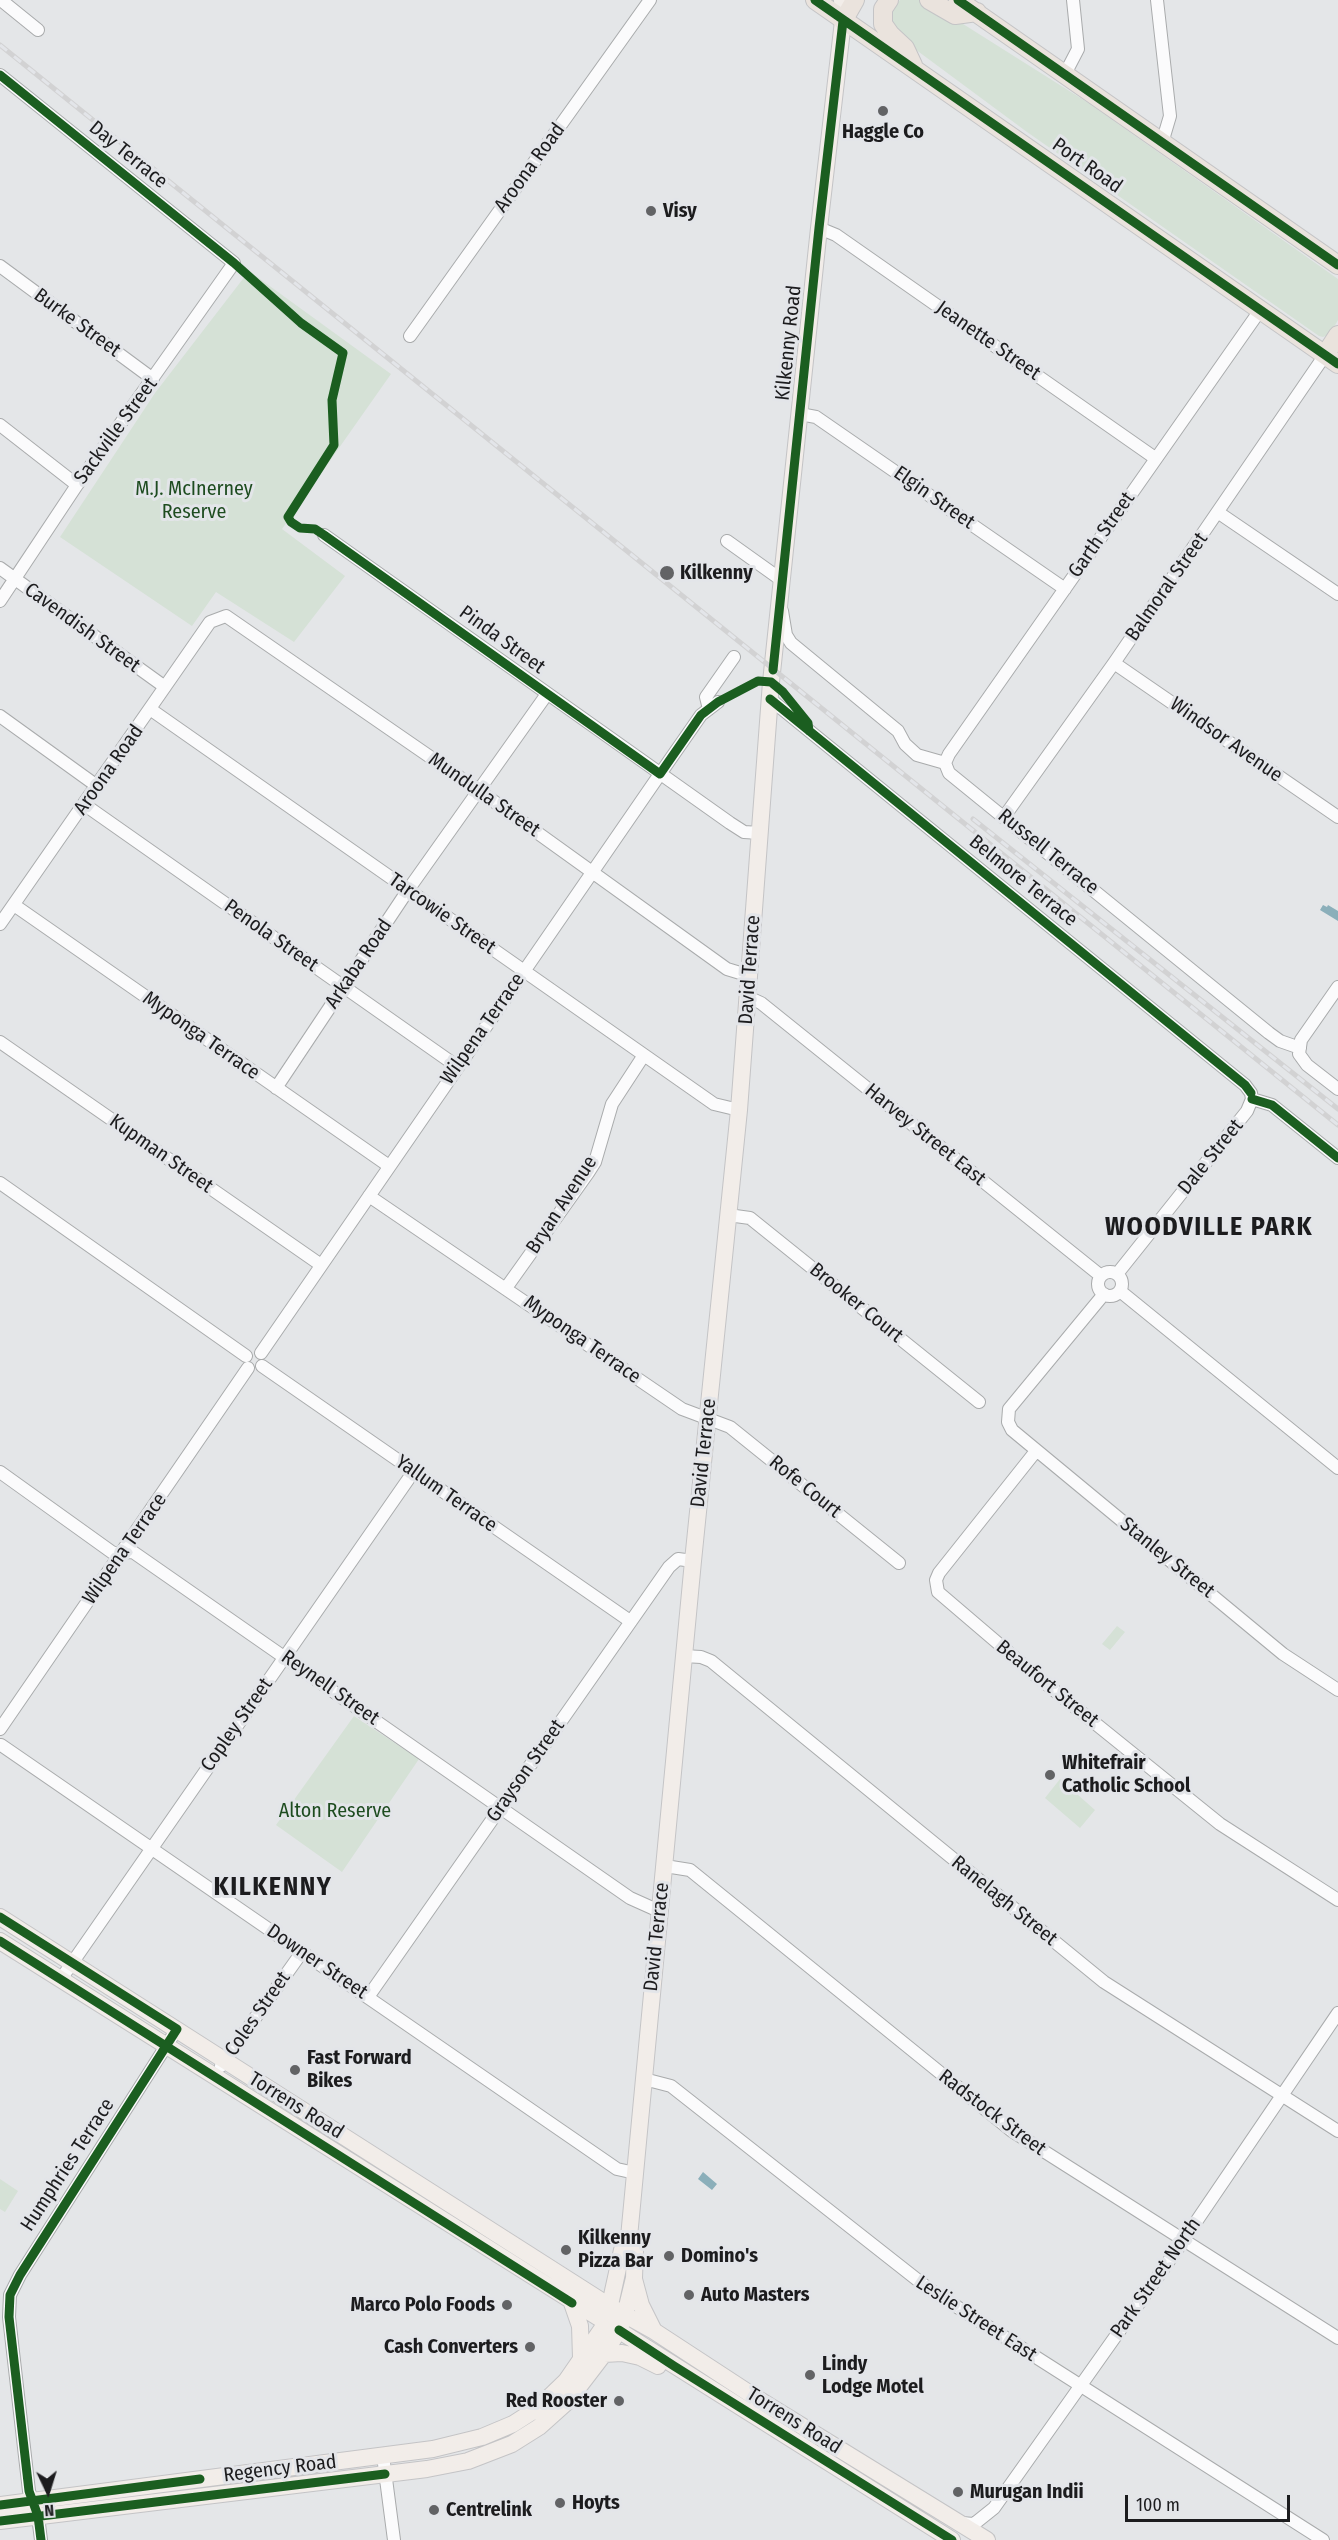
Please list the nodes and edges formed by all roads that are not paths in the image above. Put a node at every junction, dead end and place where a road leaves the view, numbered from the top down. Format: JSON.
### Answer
{"nodes":[{"id":1,"x":0,"y":0,"type":"edge"},
{"id":2,"x":650,"y":0,"type":"edge"},
{"id":3,"x":815,"y":0,"type":"edge"},
{"id":4,"x":842,"y":0,"type":"edge"},
{"id":5,"x":855,"y":0,"type":"edge"},
{"id":6,"x":889,"y":0,"type":"edge"},
{"id":7,"x":929,"y":0,"type":"edge"},
{"id":8,"x":958,"y":0,"type":"edge"},
{"id":9,"x":1073,"y":0,"type":"edge"},
{"id":10,"x":1157,"y":0,"type":"edge"},
{"id":11,"x":976,"y":12,"type":"junction"},
{"id":12,"x":843,"y":21,"type":"junction"},
{"id":13,"x":38,"y":30,"type":"dead end"},
{"id":14,"x":915,"y":70,"type":"junction"},
{"id":15,"x":1065,"y":74,"type":"junction"},
{"id":16,"x":0,"y":75,"type":"edge"},
{"id":17,"x":1162,"y":143,"type":"junction"},
{"id":18,"x":819,"y":228,"type":"junction"},
{"id":19,"x":234,"y":263,"type":"joint"},
{"id":20,"x":1338,"y":265,"type":"edge"},
{"id":21,"x":0,"y":266,"type":"edge"},
{"id":22,"x":1261,"y":309,"type":"junction"},
{"id":23,"x":1338,"y":335,"type":"edge"},
{"id":24,"x":410,"y":336,"type":"dead end"},
{"id":25,"x":1332,"y":359,"type":"edge"},
{"id":26,"x":153,"y":379,"type":"junction"},
{"id":27,"x":800,"y":414,"type":"junction"},
{"id":28,"x":0,"y":425,"type":"edge"},
{"id":29,"x":1155,"y":458,"type":"junction"},
{"id":30,"x":77,"y":484,"type":"junction"},
{"id":31,"x":1219,"y":513,"type":"junction"},
{"id":32,"x":324,"y":535,"type":"dead end"},
{"id":33,"x":727,"y":541,"type":"dead end"},
{"id":34,"x":0,"y":568,"type":"edge"},
{"id":35,"x":15,"y":579,"type":"junction"},
{"id":36,"x":783,"y":580,"type":"junction"},
{"id":37,"x":1065,"y":589,"type":"junction"},
{"id":38,"x":1338,"y":594,"type":"edge"},
{"id":39,"x":0,"y":601,"type":"edge"},
{"id":40,"x":781,"y":602,"type":"junction"},
{"id":41,"x":218,"y":617,"type":"joint"},
{"id":42,"x":734,"y":657,"type":"dead end"},
{"id":43,"x":1114,"y":663,"type":"junction"},
{"id":44,"x":773,"y":670,"type":"joint"},
{"id":45,"x":165,"y":687,"type":"junction"},
{"id":46,"x":547,"y":694,"type":"junction"},
{"id":47,"x":770,"y":699,"type":"junction"},
{"id":48,"x":150,"y":709,"type":"junction"},
{"id":49,"x":0,"y":716,"type":"edge"},
{"id":50,"x":945,"y":763,"type":"junction"},
{"id":51,"x":660,"y":774,"type":"junction"},
{"id":52,"x":97,"y":786,"type":"junction"},
{"id":53,"x":478,"y":790,"type":"junction"},
{"id":54,"x":85,"y":805,"type":"junction"},
{"id":55,"x":1004,"y":817,"type":"junction"},
{"id":56,"x":1338,"y":817,"type":"edge"},
{"id":57,"x":760,"y":833,"type":"junction"},
{"id":58,"x":592,"y":871,"type":"junction"},
{"id":59,"x":408,"y":890,"type":"junction"},
{"id":60,"x":14,"y":905,"type":"junction"},
{"id":61,"x":0,"y":924,"type":"edge"},
{"id":62,"x":523,"y":971,"type":"junction"},
{"id":63,"x":750,"y":976,"type":"junction"},
{"id":64,"x":344,"y":987,"type":"junction"},
{"id":65,"x":1338,"y":987,"type":"edge"},
{"id":66,"x":748,"y":997,"type":"junction"},
{"id":67,"x":0,"y":1042,"type":"edge"},
{"id":68,"x":1300,"y":1048,"type":"junction"},
{"id":69,"x":644,"y":1055,"type":"junction"},
{"id":70,"x":458,"y":1067,"type":"junction"},
{"id":71,"x":276,"y":1088,"type":"junction"},
{"id":72,"x":1338,"y":1089,"type":"edge"},
{"id":73,"x":1252,"y":1096,"type":"junction"},
{"id":74,"x":739,"y":1110,"type":"junction"},
{"id":75,"x":1338,"y":1158,"type":"edge"},
{"id":76,"x":389,"y":1166,"type":"junction"},
{"id":77,"x":0,"y":1182,"type":"edge"},
{"id":78,"x":369,"y":1196,"type":"junction"},
{"id":79,"x":728,"y":1215,"type":"junction"},
{"id":80,"x":321,"y":1265,"type":"junction"},
{"id":81,"x":1117,"y":1274,"type":"junction"},
{"id":82,"x":1101,"y":1276,"type":"junction"},
{"id":83,"x":506,"y":1288,"type":"junction"},
{"id":84,"x":1120,"y":1292,"type":"junction"},
{"id":85,"x":1104,"y":1294,"type":"junction"},
{"id":86,"x":261,"y":1353,"type":"junction"},
{"id":87,"x":247,"y":1362,"type":"junction"},
{"id":88,"x":262,"y":1366,"type":"junction"},
{"id":89,"x":978,"y":1402,"type":"dead end"},
{"id":90,"x":708,"y":1419,"type":"junction"},
{"id":91,"x":1036,"y":1451,"type":"junction"},
{"id":92,"x":1338,"y":1468,"type":"edge"},
{"id":93,"x":414,"y":1471,"type":"junction"},
{"id":94,"x":0,"y":1472,"type":"edge"},
{"id":95,"x":123,"y":1553,"type":"junction"},
{"id":96,"x":693,"y":1561,"type":"junction"},
{"id":97,"x":898,"y":1563,"type":"dead end"},
{"id":98,"x":630,"y":1621,"type":"junction"},
{"id":99,"x":684,"y":1656,"type":"junction"},
{"id":100,"x":285,"y":1657,"type":"junction"},
{"id":101,"x":1338,"y":1690,"type":"edge"},
{"id":102,"x":0,"y":1729,"type":"edge"},
{"id":103,"x":0,"y":1743,"type":"edge"},
{"id":104,"x":500,"y":1807,"type":"junction"},
{"id":105,"x":150,"y":1849,"type":"junction"},
{"id":106,"x":665,"y":1866,"type":"junction"},
{"id":107,"x":1338,"y":1900,"type":"edge"},
{"id":108,"x":659,"y":1911,"type":"junction"},
{"id":109,"x":0,"y":1917,"type":"edge"},
{"id":110,"x":0,"y":1941,"type":"edge"},
{"id":111,"x":302,"y":1952,"type":"junction"},
{"id":112,"x":71,"y":1962,"type":"junction"},
{"id":113,"x":61,"y":1979,"type":"junction"},
{"id":114,"x":368,"y":1997,"type":"junction"},
{"id":115,"x":1338,"y":2013,"type":"edge"},
{"id":116,"x":177,"y":2029,"type":"junction"},
{"id":117,"x":167,"y":2045,"type":"junction"},
{"id":118,"x":226,"y":2060,"type":"junction"},
{"id":119,"x":214,"y":2076,"type":"junction"},
{"id":120,"x":644,"y":2079,"type":"junction"},
{"id":121,"x":1282,"y":2096,"type":"junction"},
{"id":122,"x":1338,"y":2131,"type":"edge"},
{"id":123,"x":349,"y":2140,"type":"junction"},
{"id":124,"x":339,"y":2155,"type":"junction"},
{"id":125,"x":635,"y":2172,"type":"junction"},
{"id":126,"x":629,"y":2237,"type":"junction"},
{"id":127,"x":1183,"y":2241,"type":"junction"},
{"id":128,"x":634,"y":2278,"type":"junction"},
{"id":129,"x":572,"y":2303,"type":"junction"},
{"id":130,"x":615,"y":2319,"type":"junction"},
{"id":131,"x":654,"y":2331,"type":"junction"},
{"id":132,"x":1338,"y":2338,"type":"edge"},
{"id":133,"x":604,"y":2354,"type":"junction"},
{"id":134,"x":581,"y":2358,"type":"junction"},
{"id":135,"x":674,"y":2366,"type":"junction"},
{"id":136,"x":1080,"y":2386,"type":"junction"},
{"id":137,"x":383,"y":2456,"type":"junction"},
{"id":138,"x":385,"y":2474,"type":"junction"},
{"id":139,"x":31,"y":2500,"type":"junction"},
{"id":140,"x":0,"y":2505,"type":"edge"},
{"id":141,"x":38,"y":2516,"type":"junction"},
{"id":142,"x":0,"y":2521,"type":"edge"},
{"id":143,"x":961,"y":2523,"type":"junction"},
{"id":144,"x":41,"y":2540,"type":"edge"},
{"id":145,"x":394,"y":2540,"type":"edge"},
{"id":146,"x":952,"y":2540,"type":"edge"},
{"id":147,"x":987,"y":2540,"type":"edge"},
{"id":148,"x":1323,"y":2540,"type":"edge"}],
"edges":[{"from":1,"to":13,"type":"street"},
{"from":2,"to":24,"type":"street","name":"Aroona Road"},
{"from":3,"to":12,"type":"highway","name":"Port Road"},
{"from":4,"to":12,"type":"main road","name":"Kilkenny Road"},
{"from":5,"to":12,"type":"highway"},
{"from":6,"to":14,"type":"highway"},
{"from":7,"to":11,"type":"highway"},
{"from":8,"to":11,"type":"highway"},
{"from":9,"to":15,"type":"street"},
{"from":10,"to":17,"type":"street"},
{"from":11,"to":15,"type":"highway"},
{"from":12,"to":14,"type":"highway","name":"Port Road"},
{"from":12,"to":18,"type":"main road","name":"Kilkenny Road"},
{"from":14,"to":22,"type":"highway","name":"Port Road"},
{"from":15,"to":17,"type":"highway"},
{"from":16,"to":19,"type":"street","name":"Day Terrace"},
{"from":17,"to":20,"type":"highway"},
{"from":18,"to":27,"type":"main road","name":"Kilkenny Road"},
{"from":18,"to":29,"type":"street","name":"Jeanette Street"},
{"from":19,"to":26,"type":"street","name":"Sackville Street"},
{"from":21,"to":26,"type":"street","name":"Burke Street"},
{"from":22,"to":25,"type":"highway","name":"Port Road"},
{"from":22,"to":29,"type":"street","name":"Garth Street"},
{"from":23,"to":25,"type":"highway"},
{"from":25,"to":31,"type":"street","name":"Balmoral Street"},
{"from":26,"to":30,"type":"street","name":"Sackville Street"},
{"from":27,"to":36,"type":"main road","name":"Kilkenny Road"},
{"from":27,"to":37,"type":"street","name":"Elgin Street"},
{"from":28,"to":30,"type":"street"},
{"from":29,"to":37,"type":"street","name":"Garth Street"},
{"from":30,"to":35,"type":"street","name":"Sackville Street"},
{"from":31,"to":38,"type":"street"},
{"from":31,"to":43,"type":"street","name":"Balmoral Street"},
{"from":32,"to":46,"type":"street","name":"Pinda Street"},
{"from":33,"to":36,"type":"street"},
{"from":34,"to":35,"type":"street","name":"Cavendish Street"},
{"from":35,"to":39,"type":"street","name":"Sackville Street"},
{"from":35,"to":45,"type":"street","name":"Cavendish Street"},
{"from":36,"to":40,"type":"main road","name":"Kilkenny Road"},
{"from":37,"to":50,"type":"street","name":"Garth Street"},
{"from":40,"to":44,"type":"main road","name":"Kilkenny Road"},
{"from":40,"to":50,"type":"street"},
{"from":41,"to":45,"type":"street","name":"Aroona Road"},
{"from":41,"to":53,"type":"street","name":"Mundulla Street"},
{"from":42,"to":51,"type":"street","name":"Wilpena Terrace"},
{"from":43,"to":55,"type":"street","name":"Balmoral Street"},
{"from":43,"to":56,"type":"street","name":"Windsor Avenue"},
{"from":44,"to":47,"type":"main road","name":"David Terrace"},
{"from":45,"to":48,"type":"street","name":"Aroona Road"},
{"from":46,"to":51,"type":"street","name":"Pinda Street"},
{"from":46,"to":53,"type":"street","name":"Arkaba Road"},
{"from":47,"to":57,"type":"main road","name":"David Terrace"},
{"from":47,"to":73,"type":"street","name":"Belmore Terrace"},
{"from":48,"to":52,"type":"street","name":"Aroona Road"},
{"from":48,"to":59,"type":"street","name":"Tarcowie Street"},
{"from":49,"to":52,"type":"street"},
{"from":50,"to":55,"type":"street","name":"Russell Terrace"},
{"from":51,"to":57,"type":"street","name":"Pinda Street"},
{"from":51,"to":58,"type":"street","name":"Wilpena Terrace"},
{"from":52,"to":54,"type":"street","name":"Aroona Road"},
{"from":53,"to":58,"type":"street","name":"Mundulla Street"},
{"from":53,"to":59,"type":"street","name":"Arkaba Road"},
{"from":54,"to":60,"type":"street","name":"Aroona Road"},
{"from":54,"to":64,"type":"street","name":"Penola Street"},
{"from":55,"to":68,"type":"street","name":"Russell Terrace"},
{"from":57,"to":63,"type":"main road","name":"David Terrace"},
{"from":58,"to":62,"type":"street","name":"Wilpena Terrace"},
{"from":58,"to":63,"type":"street","name":"Mundulla Street"},
{"from":59,"to":62,"type":"street","name":"Tarcowie Street"},
{"from":59,"to":64,"type":"street","name":"Arkaba Road"},
{"from":60,"to":61,"type":"street","name":"Aroona Road"},
{"from":60,"to":71,"type":"street","name":"Myponga Terrace"},
{"from":62,"to":69,"type":"street","name":"Tarcowie Street"},
{"from":62,"to":70,"type":"street","name":"Wilpena Terrace"},
{"from":63,"to":66,"type":"main road","name":"David Terrace"},
{"from":64,"to":70,"type":"street","name":"Penola Street"},
{"from":64,"to":71,"type":"street","name":"Arkaba Road"},
{"from":65,"to":68,"type":"street"},
{"from":66,"to":74,"type":"main road","name":"David Terrace"},
{"from":66,"to":82,"type":"street","name":"Harvey Street East"},
{"from":67,"to":80,"type":"street","name":"Kupman Street"},
{"from":68,"to":72,"type":"street"},
{"from":69,"to":74,"type":"street","name":"Tarcowie Street"},
{"from":69,"to":83,"type":"street","name":"Bryan Avenue"},
{"from":70,"to":76,"type":"street","name":"Wilpena Terrace"},
{"from":71,"to":76,"type":"street","name":"Myponga Terrace"},
{"from":73,"to":75,"type":"street","name":"Belmore Terrace"},
{"from":73,"to":81,"type":"street","name":"Dale Street"},
{"from":74,"to":79,"type":"main road","name":"David Terrace"},
{"from":76,"to":78,"type":"street","name":"Wilpena Terrace"},
{"from":77,"to":87,"type":"street"},
{"from":78,"to":80,"type":"street","name":"Wilpena Terrace"},
{"from":78,"to":83,"type":"street","name":"Myponga Terrace"},
{"from":79,"to":89,"type":"street","name":"Brooker Court"},
{"from":79,"to":90,"type":"main road","name":"David Terrace"},
{"from":80,"to":86,"type":"street","name":"Wilpena Terrace"},
{"from":81,"to":82,"type":"street"},
{"from":81,"to":84,"type":"street"},
{"from":82,"to":85,"type":"street"},
{"from":83,"to":90,"type":"street","name":"Myponga Terrace"},
{"from":84,"to":85,"type":"street"},
{"from":84,"to":92,"type":"street"},
{"from":85,"to":91,"type":"street","name":"Stanley Street"},
{"from":86,"to":87,"type":"street"},
{"from":86,"to":88,"type":"street"},
{"from":87,"to":88,"type":"street"},
{"from":87,"to":95,"type":"street","name":"Wilpena Terrace"},
{"from":88,"to":93,"type":"street","name":"Yallum Terrace"},
{"from":90,"to":96,"type":"main road","name":"David Terrace"},
{"from":90,"to":97,"type":"street","name":"Rofe Court"},
{"from":91,"to":101,"type":"street","name":"Stanley Street"},
{"from":91,"to":107,"type":"street","name":"Beaufort Street"},
{"from":93,"to":98,"type":"street","name":"Yallum Terrace"},
{"from":93,"to":100,"type":"street","name":"Copley Street"},
{"from":94,"to":95,"type":"street","name":"Reynell Street"},
{"from":95,"to":100,"type":"street","name":"Reynell Street"},
{"from":95,"to":102,"type":"street","name":"Wilpena Terrace"},
{"from":96,"to":98,"type":"street","name":"Grayson Street"},
{"from":96,"to":99,"type":"main road","name":"David Terrace"},
{"from":98,"to":104,"type":"street","name":"Grayson Street"},
{"from":99,"to":106,"type":"main road","name":"David Terrace"},
{"from":99,"to":121,"type":"street","name":"Ranelagh Street"},
{"from":100,"to":104,"type":"street","name":"Reynell Street"},
{"from":100,"to":105,"type":"street","name":"Copley Street"},
{"from":103,"to":105,"type":"street","name":"Downer Street"},
{"from":104,"to":108,"type":"street","name":"Reynell Street"},
{"from":104,"to":114,"type":"street","name":"Grayson Street"},
{"from":105,"to":111,"type":"street","name":"Downer Street"},
{"from":105,"to":112,"type":"street","name":"Copley Street"},
{"from":106,"to":108,"type":"main road","name":"David Terrace"},
{"from":106,"to":127,"type":"street","name":"Radstock Street"},
{"from":108,"to":120,"type":"main road","name":"David Terrace"},
{"from":109,"to":112,"type":"main road","name":"Torrens Road"},
{"from":110,"to":113,"type":"main road","name":"Torrens Road"},
{"from":111,"to":114,"type":"street","name":"Downer Street"},
{"from":111,"to":118,"type":"street","name":"Coles Street"},
{"from":112,"to":113,"type":"street","name":"Copley Street"},
{"from":112,"to":116,"type":"main road","name":"Torrens Road"},
{"from":113,"to":117,"type":"main road","name":"Torrens Road"},
{"from":114,"to":125,"type":"street","name":"Downer Street"},
{"from":115,"to":121,"type":"street","name":"Park Street North"},
{"from":116,"to":117,"type":"street","name":"Humphries Terrace"},
{"from":116,"to":118,"type":"main road","name":"Torrens Road"},
{"from":117,"to":119,"type":"main road","name":"Torrens Road"},
{"from":117,"to":139,"type":"street","name":"Humphries Terrace"},
{"from":118,"to":119,"type":"street","name":"Coles Street"},
{"from":118,"to":123,"type":"main road","name":"Torrens Road"},
{"from":119,"to":124,"type":"main road","name":"Torrens Road"},
{"from":120,"to":125,"type":"main road","name":"David Terrace"},
{"from":120,"to":136,"type":"street","name":"Leslie Street East"},
{"from":121,"to":122,"type":"street","name":"Ranelagh Street"},
{"from":121,"to":127,"type":"street","name":"Park Street North"},
{"from":123,"to":124,"type":"main road"},
{"from":123,"to":130,"type":"main road","name":"Torrens Road"},
{"from":124,"to":129,"type":"main road","name":"Torrens Road"},
{"from":125,"to":126,"type":"main road","name":"David Terrace"},
{"from":126,"to":128,"type":"main road","name":"David Terrace"},
{"from":126,"to":130,"type":"main road","name":"David Terrace"},
{"from":127,"to":132,"type":"street","name":"Radstock Street"},
{"from":127,"to":136,"type":"street","name":"Park Street North"},
{"from":128,"to":130,"type":"main road","name":"David Terrace"},
{"from":128,"to":131,"type":"main road"},
{"from":129,"to":130,"type":"main road","name":"Torrens Road"},
{"from":129,"to":134,"type":"main road"},
{"from":130,"to":131,"type":"main road","name":"Torrens Road"},
{"from":130,"to":133,"type":"main road","name":"Regency Road"},
{"from":130,"to":134,"type":"main road","name":"Regency Road"},
{"from":130,"to":135,"type":"main road","name":"Torrens Road"},
{"from":131,"to":143,"type":"main road","name":"Torrens Road"},
{"from":133,"to":135,"type":"main road"},
{"from":133,"to":138,"type":"main road","name":"Regency Road"},
{"from":134,"to":137,"type":"main road","name":"Regency Road"},
{"from":135,"to":146,"type":"main road","name":"Torrens Road"},
{"from":136,"to":143,"type":"street","name":"Park Street North"},
{"from":136,"to":148,"type":"street","name":"Leslie Street East"},
{"from":137,"to":138,"type":"street"},
{"from":137,"to":139,"type":"main road","name":"Regency Road"},
{"from":138,"to":141,"type":"main road","name":"Regency Road"},
{"from":138,"to":145,"type":"street"},
{"from":139,"to":140,"type":"main road","name":"Regency Road"},
{"from":139,"to":141,"type":"street","name":"Humphries Terrace"},
{"from":141,"to":142,"type":"main road","name":"Regency Road"},
{"from":141,"to":144,"type":"street","name":"Humphries Terrace"},
{"from":143,"to":147,"type":"main road","name":"Torrens Road"}]}
